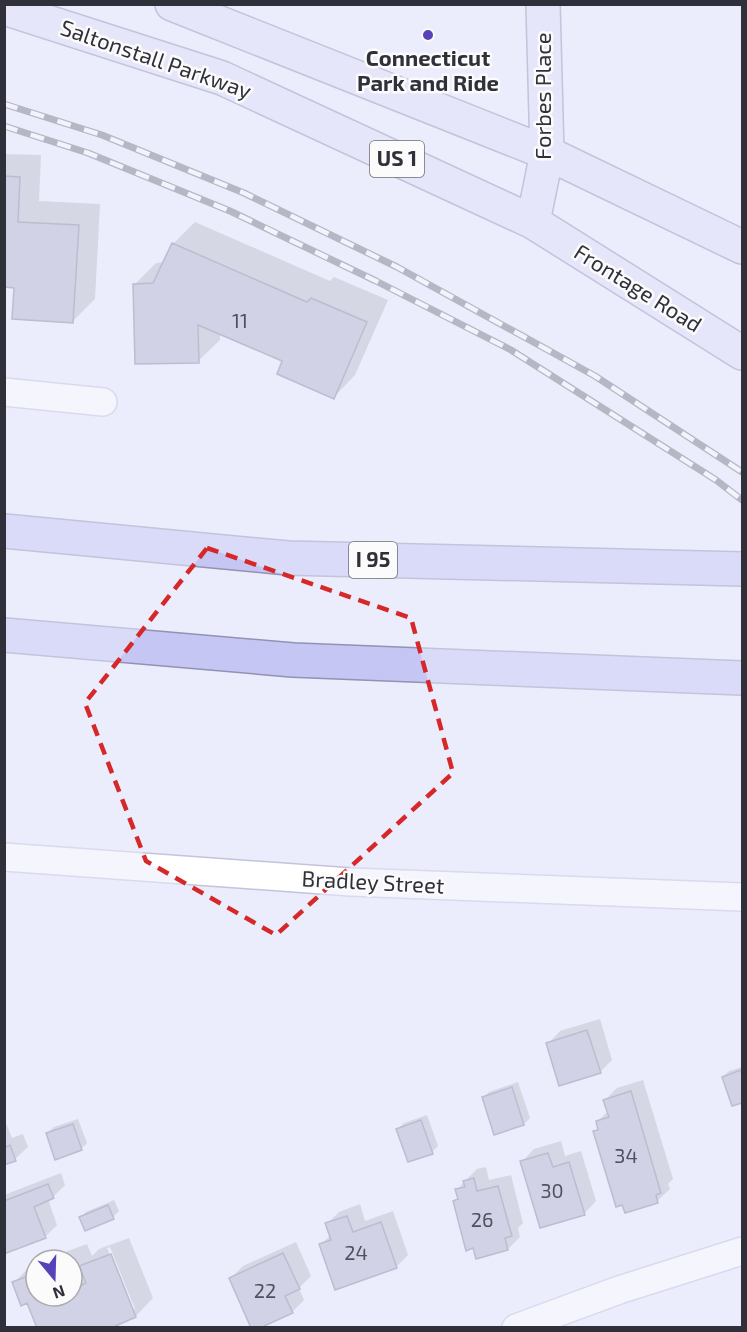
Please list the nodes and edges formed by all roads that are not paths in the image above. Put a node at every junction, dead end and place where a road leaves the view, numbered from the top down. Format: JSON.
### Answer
{"nodes":[{"id":1,"x":172,"y":4,"type":"edge"},
{"id":2,"x":543,"y":4,"type":"edge"},
{"id":3,"x":4,"y":8,"type":"edge"},
{"id":4,"x":547,"y":153,"type":"junction"},
{"id":5,"x":533,"y":222,"type":"junction"},
{"id":6,"x":742,"y":247,"type":"edge"},
{"id":7,"x":742,"y":353,"type":"edge"},
{"id":8,"x":4,"y":392,"type":"edge"},
{"id":9,"x":103,"y":402,"type":"dead end"},
{"id":10,"x":4,"y":531,"type":"edge"},
{"id":11,"x":742,"y":569,"type":"edge"},
{"id":12,"x":4,"y":635,"type":"edge"},
{"id":13,"x":742,"y":678,"type":"edge"},
{"id":14,"x":4,"y":857,"type":"edge"},
{"id":15,"x":742,"y":897,"type":"edge"},
{"id":16,"x":742,"y":1251,"type":"edge"},
{"id":17,"x":516,"y":1328,"type":"edge"}],
"edges":[{"from":1,"to":4,"type":"main road"},
{"from":2,"to":4,"type":"main road","name":"Forbes Place"},
{"from":3,"to":5,"type":"main road","name":"Saltonstall Parkway","number":"US 1"},
{"from":4,"to":5,"type":"main road","name":"Forbes Place"},
{"from":4,"to":6,"type":"main road"},
{"from":5,"to":7,"type":"main road","name":"Frontage Road","number":"US 1"},
{"from":8,"to":9,"type":"street"},
{"from":10,"to":11,"type":"highway","number":"I 95"},
{"from":12,"to":13,"type":"highway"},
{"from":14,"to":15,"type":"street","name":"Bradley Street"},
{"from":16,"to":17,"type":"street"}]}
